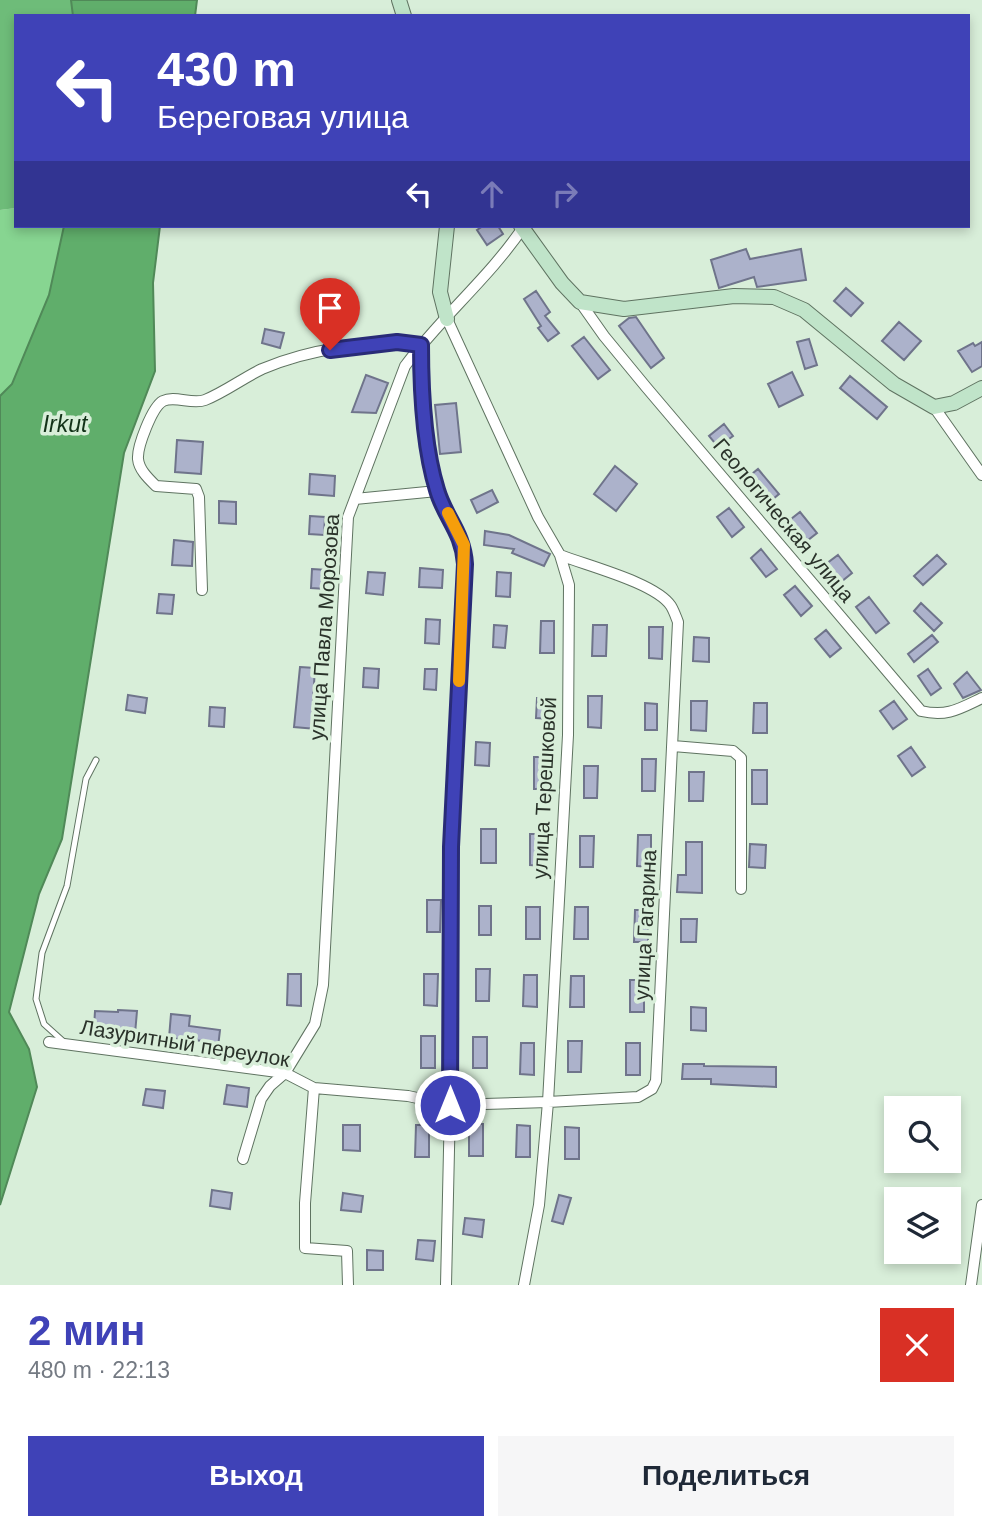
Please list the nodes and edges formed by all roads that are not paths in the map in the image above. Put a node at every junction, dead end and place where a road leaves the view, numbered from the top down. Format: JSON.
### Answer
{"nodes":[{"id":1,"x":447,"y":228,"type":"edge"},
{"id":2,"x":522,"y":228,"type":"edge"},
{"id":3,"x":524,"y":228,"type":"edge"},
{"id":4,"x":580,"y":302,"type":"junction"},
{"id":5,"x":447,"y":319,"type":"junction"},
{"id":6,"x":421,"y":345,"type":"junction"},
{"id":7,"x":982,"y":388,"type":"edge"},
{"id":8,"x":934,"y":407,"type":"junction"},
{"id":9,"x":982,"y":475,"type":"edge"},
{"id":10,"x":437,"y":491,"type":"junction"},
{"id":11,"x":355,"y":499,"type":"junction"},
{"id":12,"x":560,"y":555,"type":"junction"},
{"id":13,"x":202,"y":590,"type":"dead end"},
{"id":14,"x":982,"y":698,"type":"edge"},
{"id":15,"x":673,"y":746,"type":"junction"},
{"id":16,"x":96,"y":760,"type":"dead end"},
{"id":17,"x":741,"y":889,"type":"dead end"},
{"id":18,"x":49,"y":1042,"type":"dead end"},
{"id":19,"x":67,"y":1044,"type":"junction"},
{"id":20,"x":285,"y":1073,"type":"junction"},
{"id":21,"x":314,"y":1088,"type":"junction"},
{"id":22,"x":638,"y":1097,"type":"joint"},
{"id":23,"x":548,"y":1102,"type":"junction"},
{"id":24,"x":450,"y":1105,"type":"junction"},
{"id":25,"x":243,"y":1159,"type":"dead end"},
{"id":26,"x":982,"y":1205,"type":"edge"},
{"id":27,"x":348,"y":1285,"type":"edge"},
{"id":28,"x":446,"y":1285,"type":"edge"},
{"id":29,"x":524,"y":1285,"type":"edge"},
{"id":30,"x":971,"y":1285,"type":"edge"}],
"edges":[{"from":1,"to":5,"type":"street"},
{"from":2,"to":5,"type":"street","name":"улица Павла Морозова"},
{"from":3,"to":4,"type":"street"},
{"from":4,"to":8,"type":"street"},
{"from":4,"to":14,"type":"street","name":"Геологическая улица"},
{"from":5,"to":6,"type":"street","name":"улица Павла Морозова"},
{"from":5,"to":12,"type":"street","name":"улица Терешковой"},
{"from":6,"to":10,"type":"street"},
{"from":6,"to":11,"type":"street","name":"улица Павла Морозова"},
{"from":6,"to":13,"type":"street"},
{"from":7,"to":8,"type":"street"},
{"from":8,"to":9,"type":"street"},
{"from":10,"to":11,"type":"street"},
{"from":10,"to":24,"type":"street"},
{"from":11,"to":20,"type":"street","name":"улица Павла Морозова"},
{"from":12,"to":15,"type":"street","name":"улица Гагарина"},
{"from":12,"to":23,"type":"street","name":"улица Терешковой"},
{"from":15,"to":17,"type":"street"},
{"from":15,"to":22,"type":"street","name":"улица Гагарина"},
{"from":16,"to":19,"type":"lane"},
{"from":18,"to":19,"type":"street","name":"Лазуритный переулок"},
{"from":19,"to":20,"type":"street","name":"Лазуритный переулок"},
{"from":20,"to":21,"type":"street","name":"Лазуритный переулок"},
{"from":20,"to":25,"type":"street","name":"улица Павла Морозова"},
{"from":21,"to":24,"type":"street","name":"Лазуритный переулок"},
{"from":21,"to":27,"type":"street","name":"Лазуритный переулок"},
{"from":22,"to":23,"type":"street","name":"Лазуритный переулок"},
{"from":23,"to":24,"type":"street","name":"Лазуритный переулок"},
{"from":23,"to":29,"type":"street","name":"улица Терешковой"},
{"from":24,"to":28,"type":"street"},
{"from":26,"to":30,"type":"street"}]}
